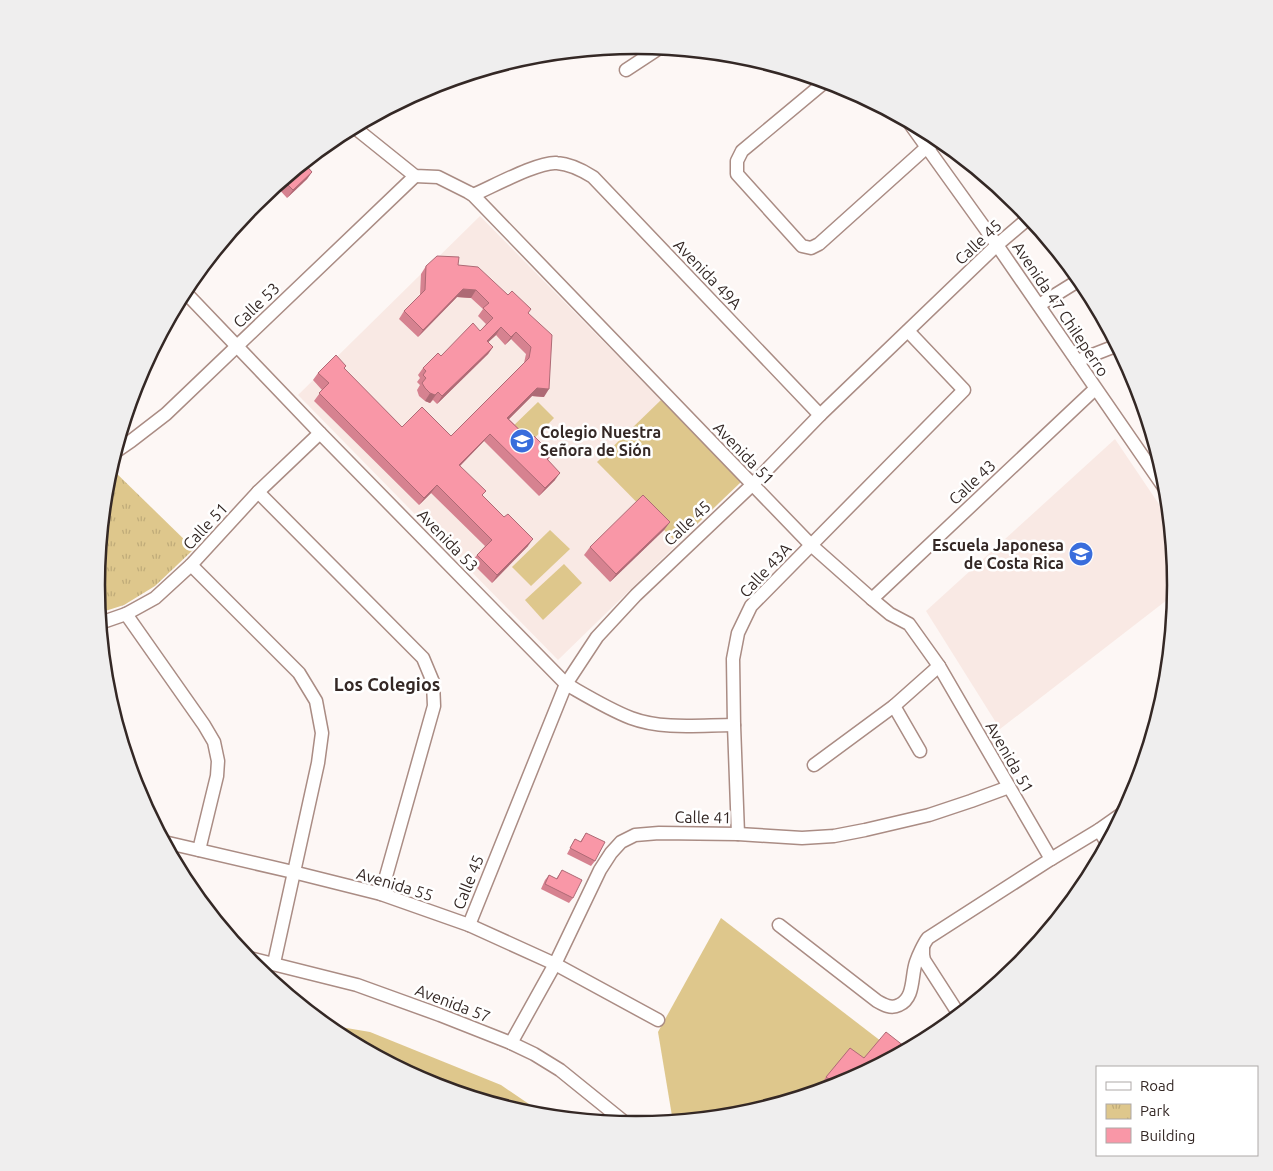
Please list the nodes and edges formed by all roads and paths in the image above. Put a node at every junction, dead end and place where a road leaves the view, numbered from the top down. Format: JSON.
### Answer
{"nodes":[{"id":1,"x":650,"y":54,"type":"edge"},
{"id":2,"x":626,"y":70,"type":"dead end"},
{"id":3,"x":819,"y":87,"type":"edge"},
{"id":4,"x":360,"y":132,"type":"edge"},
{"id":5,"x":918,"y":135,"type":"edge"},
{"id":6,"x":933,"y":144,"type":"edge"},
{"id":7,"x":927,"y":147,"type":"junction"},
{"id":8,"x":416,"y":176,"type":"junction"},
{"id":9,"x":473,"y":196,"type":"junction"},
{"id":10,"x":1024,"y":222,"type":"edge"},
{"id":11,"x":997,"y":245,"type":"junction"},
{"id":12,"x":1074,"y":283,"type":"edge"},
{"id":13,"x":190,"y":297,"type":"edge"},
{"id":14,"x":1039,"y":305,"type":"junction"},
{"id":15,"x":908,"y":331,"type":"junction"},
{"id":16,"x":237,"y":346,"type":"junction"},
{"id":17,"x":1112,"y":348,"type":"edge"},
{"id":18,"x":1077,"y":362,"type":"junction"},
{"id":19,"x":1095,"y":388,"type":"junction"},
{"id":20,"x":820,"y":415,"type":"junction"},
{"id":21,"x":320,"y":433,"type":"junction"},
{"id":22,"x":124,"y":446,"type":"edge"},
{"id":23,"x":1157,"y":477,"type":"edge"},
{"id":24,"x":752,"y":484,"type":"junction"},
{"id":25,"x":258,"y":492,"type":"junction"},
{"id":26,"x":811,"y":545,"type":"junction"},
{"id":27,"x":191,"y":565,"type":"junction"},
{"id":28,"x":872,"y":599,"type":"junction"},
{"id":29,"x":126,"y":614,"type":"junction"},
{"id":30,"x":106,"y":621,"type":"edge"},
{"id":31,"x":939,"y":666,"type":"junction"},
{"id":32,"x":566,"y":684,"type":"junction"},
{"id":33,"x":894,"y":706,"type":"junction"},
{"id":34,"x":734,"y":725,"type":"junction"},
{"id":35,"x":920,"y":750,"type":"dead end"},
{"id":36,"x":814,"y":765,"type":"dead end"},
{"id":37,"x":1009,"y":787,"type":"junction"},
{"id":38,"x":1114,"y":820,"type":"edge"},
{"id":39,"x":1099,"y":830,"type":"junction"},
{"id":40,"x":738,"y":834,"type":"junction"},
{"id":41,"x":1104,"y":838,"type":"edge"},
{"id":42,"x":172,"y":844,"type":"edge"},
{"id":43,"x":199,"y":850,"type":"junction"},
{"id":44,"x":1051,"y":859,"type":"junction"},
{"id":45,"x":294,"y":872,"type":"junction"},
{"id":46,"x":381,"y":894,"type":"junction"},
{"id":47,"x":469,"y":924,"type":"junction"},
{"id":48,"x":779,"y":925,"type":"dead end"},
{"id":49,"x":923,"y":948,"type":"junction"},
{"id":50,"x":258,"y":960,"type":"edge"},
{"id":51,"x":274,"y":963,"type":"junction"},
{"id":52,"x":554,"y":964,"type":"junction"},
{"id":53,"x":956,"y":1010,"type":"edge"},
{"id":54,"x":658,"y":1020,"type":"dead end"},
{"id":55,"x":511,"y":1043,"type":"junction"},
{"id":56,"x":617,"y":1116,"type":"edge"}],
"edges":[{"from":1,"to":2,"type":"street"},
{"from":3,"to":7,"type":"street"},
{"from":4,"to":8,"type":"street"},
{"from":5,"to":7,"type":"street","name":"Avenida 47 Chileperro"},
{"from":6,"to":7,"type":"street"},
{"from":7,"to":11,"type":"street","name":"Avenida 47 Chileperro"},
{"from":8,"to":9,"type":"street","name":"Avenida 51"},
{"from":8,"to":16,"type":"street","name":"Calle 53"},
{"from":9,"to":20,"type":"street","name":"Avenida 49A"},
{"from":9,"to":24,"type":"street","name":"Avenida 51"},
{"from":10,"to":11,"type":"street","name":"Calle 45"},
{"from":11,"to":14,"type":"street","name":"Avenida 47 Chileperro"},
{"from":11,"to":15,"type":"street","name":"Calle 45"},
{"from":12,"to":14,"type":"street"},
{"from":13,"to":16,"type":"street","name":"Avenida 53"},
{"from":14,"to":18,"type":"street","name":"Avenida 47 Chileperro"},
{"from":15,"to":20,"type":"street","name":"Calle 45"},
{"from":15,"to":26,"type":"street","name":"Calle 43A"},
{"from":16,"to":21,"type":"street","name":"Avenida 53"},
{"from":16,"to":22,"type":"street","name":"Calle 53"},
{"from":17,"to":18,"type":"street"},
{"from":18,"to":19,"type":"street","name":"Avenida 47 Chileperro"},
{"from":19,"to":23,"type":"street","name":"Avenida 47 Chileperro"},
{"from":19,"to":28,"type":"street","name":"Calle 43"},
{"from":20,"to":24,"type":"street","name":"Calle 45"},
{"from":21,"to":25,"type":"street","name":"Calle 51"},
{"from":21,"to":32,"type":"street","name":"Avenida 53"},
{"from":24,"to":26,"type":"street","name":"Avenida 51"},
{"from":24,"to":32,"type":"street","name":"Calle 45"},
{"from":25,"to":27,"type":"street","name":"Calle 51"},
{"from":25,"to":46,"type":"street"},
{"from":26,"to":28,"type":"street","name":"Avenida 51"},
{"from":26,"to":34,"type":"street","name":"Calle 43A"},
{"from":27,"to":29,"type":"street","name":"Calle 51"},
{"from":27,"to":45,"type":"street"},
{"from":28,"to":31,"type":"street","name":"Avenida 51"},
{"from":29,"to":30,"type":"street","name":"Calle 51"},
{"from":29,"to":43,"type":"street"},
{"from":31,"to":33,"type":"street"},
{"from":31,"to":37,"type":"street","name":"Avenida 51"},
{"from":32,"to":34,"type":"street","name":"Avenida 53"},
{"from":32,"to":47,"type":"street","name":"Calle 45"},
{"from":33,"to":35,"type":"street"},
{"from":33,"to":36,"type":"street"},
{"from":34,"to":40,"type":"street","name":"Calle 43A"},
{"from":37,"to":40,"type":"street","name":"Calle 41"},
{"from":37,"to":44,"type":"street","name":"Avenida 51"},
{"from":38,"to":39,"type":"street"},
{"from":39,"to":41,"type":"street"},
{"from":39,"to":44,"type":"street"},
{"from":40,"to":52,"type":"street","name":"Calle 41"},
{"from":42,"to":43,"type":"street","name":"Avenida 55"},
{"from":43,"to":45,"type":"street","name":"Avenida 55"},
{"from":44,"to":49,"type":"street"},
{"from":45,"to":46,"type":"street","name":"Avenida 55"},
{"from":45,"to":51,"type":"street"},
{"from":46,"to":47,"type":"street","name":"Avenida 55"},
{"from":47,"to":52,"type":"street","name":"Avenida 55"},
{"from":48,"to":49,"type":"street"},
{"from":49,"to":53,"type":"street"},
{"from":50,"to":51,"type":"street","name":"Avenida 57"},
{"from":51,"to":55,"type":"street","name":"Avenida 57"},
{"from":52,"to":54,"type":"street","name":"Avenida 55"},
{"from":52,"to":55,"type":"street","name":"Calle 41"},
{"from":55,"to":56,"type":"street","name":"Avenida 57"}]}
